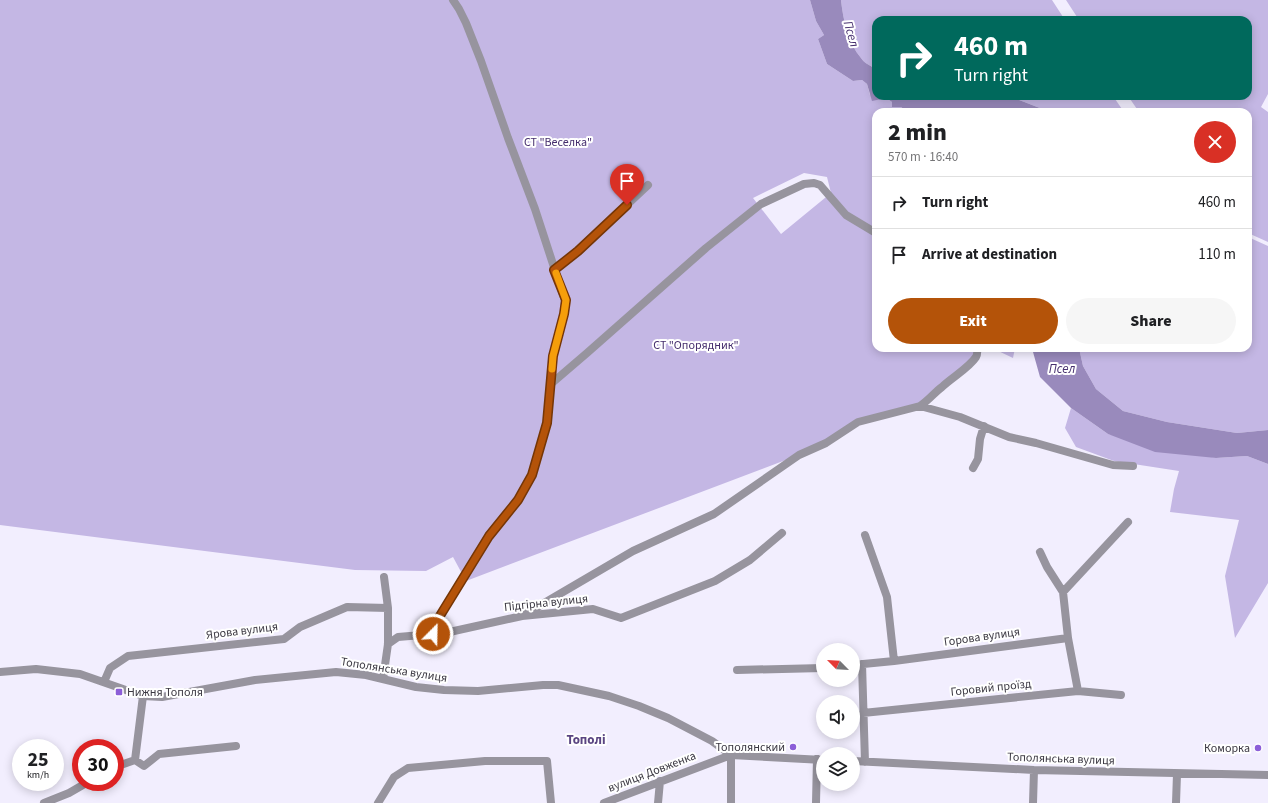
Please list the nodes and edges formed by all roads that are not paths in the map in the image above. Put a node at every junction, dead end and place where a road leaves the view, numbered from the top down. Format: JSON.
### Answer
{"nodes":[{"id":1,"x":453,"y":0,"type":"edge"},
{"id":2,"x":648,"y":185,"type":"dead end"},
{"id":3,"x":872,"y":231,"type":"edge"},
{"id":4,"x":554,"y":270,"type":"junction"},
{"id":5,"x":977,"y":352,"type":"edge"},
{"id":6,"x":552,"y":383,"type":"junction"},
{"id":7,"x":920,"y":406,"type":"junction"},
{"id":8,"x":984,"y":426,"type":"junction"},
{"id":9,"x":1133,"y":466,"type":"dead end"},
{"id":10,"x":973,"y":468,"type":"dead end"},
{"id":11,"x":1128,"y":522,"type":"dead end"},
{"id":12,"x":782,"y":533,"type":"dead end"},
{"id":13,"x":865,"y":535,"type":"dead end"},
{"id":14,"x":1040,"y":552,"type":"dead end"},
{"id":15,"x":384,"y":577,"type":"dead end"},
{"id":16,"x":1063,"y":592,"type":"junction"},
{"id":17,"x":388,"y":608,"type":"junction"},
{"id":18,"x":522,"y":616,"type":"junction"},
{"id":19,"x":433,"y":634,"type":"junction"},
{"id":20,"x":1068,"y":638,"type":"junction"},
{"id":21,"x":388,"y":644,"type":"junction"},
{"id":22,"x":894,"y":661,"type":"junction"},
{"id":23,"x":862,"y":664,"type":"joint"},
{"id":24,"x":816,"y":668,"type":"edge"},
{"id":25,"x":737,"y":670,"type":"dead end"},
{"id":26,"x":0,"y":672,"type":"edge"},
{"id":27,"x":383,"y":678,"type":"junction"},
{"id":28,"x":104,"y":682,"type":"junction"},
{"id":29,"x":1078,"y":691,"type":"junction"},
{"id":30,"x":1121,"y":695,"type":"dead end"},
{"id":31,"x":143,"y":696,"type":"junction"},
{"id":32,"x":863,"y":713,"type":"junction"},
{"id":33,"x":236,"y":746,"type":"dead end"},
{"id":34,"x":731,"y":755,"type":"junction"},
{"id":35,"x":135,"y":760,"type":"junction"},
{"id":36,"x":816,"y":760,"type":"edge"},
{"id":37,"x":860,"y":762,"type":"edge"},
{"id":38,"x":865,"y":762,"type":"junction"},
{"id":39,"x":124,"y":764,"type":"edge"},
{"id":40,"x":1034,"y":770,"type":"junction"},
{"id":41,"x":1177,"y":774,"type":"junction"},
{"id":42,"x":1268,"y":775,"type":"edge"},
{"id":43,"x":660,"y":781,"type":"junction"},
{"id":44,"x":72,"y":791,"type":"edge"},
{"id":45,"x":817,"y":791,"type":"edge"},
{"id":46,"x":44,"y":803,"type":"edge"},
{"id":47,"x":378,"y":803,"type":"edge"},
{"id":48,"x":551,"y":803,"type":"edge"},
{"id":49,"x":604,"y":803,"type":"edge"},
{"id":50,"x":658,"y":803,"type":"edge"},
{"id":51,"x":731,"y":803,"type":"edge"},
{"id":52,"x":816,"y":803,"type":"edge"},
{"id":53,"x":1032,"y":803,"type":"edge"},
{"id":54,"x":1176,"y":803,"type":"edge"}],
"edges":[{"from":1,"to":4,"type":"street"},
{"from":2,"to":4,"type":"street"},
{"from":3,"to":6,"type":"street"},
{"from":4,"to":6,"type":"street"},
{"from":5,"to":7,"type":"street"},
{"from":6,"to":19,"type":"street"},
{"from":7,"to":8,"type":"street"},
{"from":7,"to":18,"type":"street"},
{"from":8,"to":9,"type":"street"},
{"from":8,"to":10,"type":"street"},
{"from":11,"to":16,"type":"street"},
{"from":12,"to":18,"type":"street","name":"Підгірна вулиця"},
{"from":13,"to":22,"type":"street"},
{"from":14,"to":16,"type":"street"},
{"from":15,"to":17,"type":"street"},
{"from":16,"to":20,"type":"street"},
{"from":17,"to":21,"type":"street"},
{"from":17,"to":28,"type":"street","name":"Ярова вулиця"},
{"from":18,"to":19,"type":"street","name":"Підгірна вулиця"},
{"from":19,"to":21,"type":"street","name":"Підгірна вулиця"},
{"from":20,"to":22,"type":"street","name":"Горова вулиця"},
{"from":20,"to":29,"type":"street"},
{"from":21,"to":27,"type":"street"},
{"from":22,"to":23,"type":"street","name":"Горова вулиця"},
{"from":23,"to":32,"type":"street"},
{"from":24,"to":25,"type":"street"},
{"from":26,"to":28,"type":"street","name":"Тополянська вулиця"},
{"from":27,"to":31,"type":"street","name":"Тополянська вулиця"},
{"from":27,"to":34,"type":"street","name":"Тополянська вулиця"},
{"from":28,"to":31,"type":"street","name":"Тополянська вулиця"},
{"from":29,"to":30,"type":"street","name":"Горовий проїзд"},
{"from":29,"to":32,"type":"street","name":"Горовий проїзд"},
{"from":31,"to":35,"type":"street"},
{"from":32,"to":38,"type":"street"},
{"from":33,"to":35,"type":"street"},
{"from":34,"to":36,"type":"street"},
{"from":34,"to":43,"type":"street","name":"вулиця Довженка"},
{"from":34,"to":51,"type":"street"},
{"from":35,"to":39,"type":"street"},
{"from":37,"to":38,"type":"street","name":"Тополянська вулиця"},
{"from":38,"to":40,"type":"street","name":"Тополянська вулиця"},
{"from":40,"to":41,"type":"street","name":"Тополянська вулиця"},
{"from":40,"to":53,"type":"street"},
{"from":41,"to":42,"type":"street","name":"Тополянська вулиця"},
{"from":41,"to":54,"type":"street"},
{"from":43,"to":49,"type":"street","name":"вулиця Довженка"},
{"from":43,"to":50,"type":"street"},
{"from":44,"to":46,"type":"street"},
{"from":45,"to":52,"type":"street"},
{"from":47,"to":48,"type":"street"}]}
